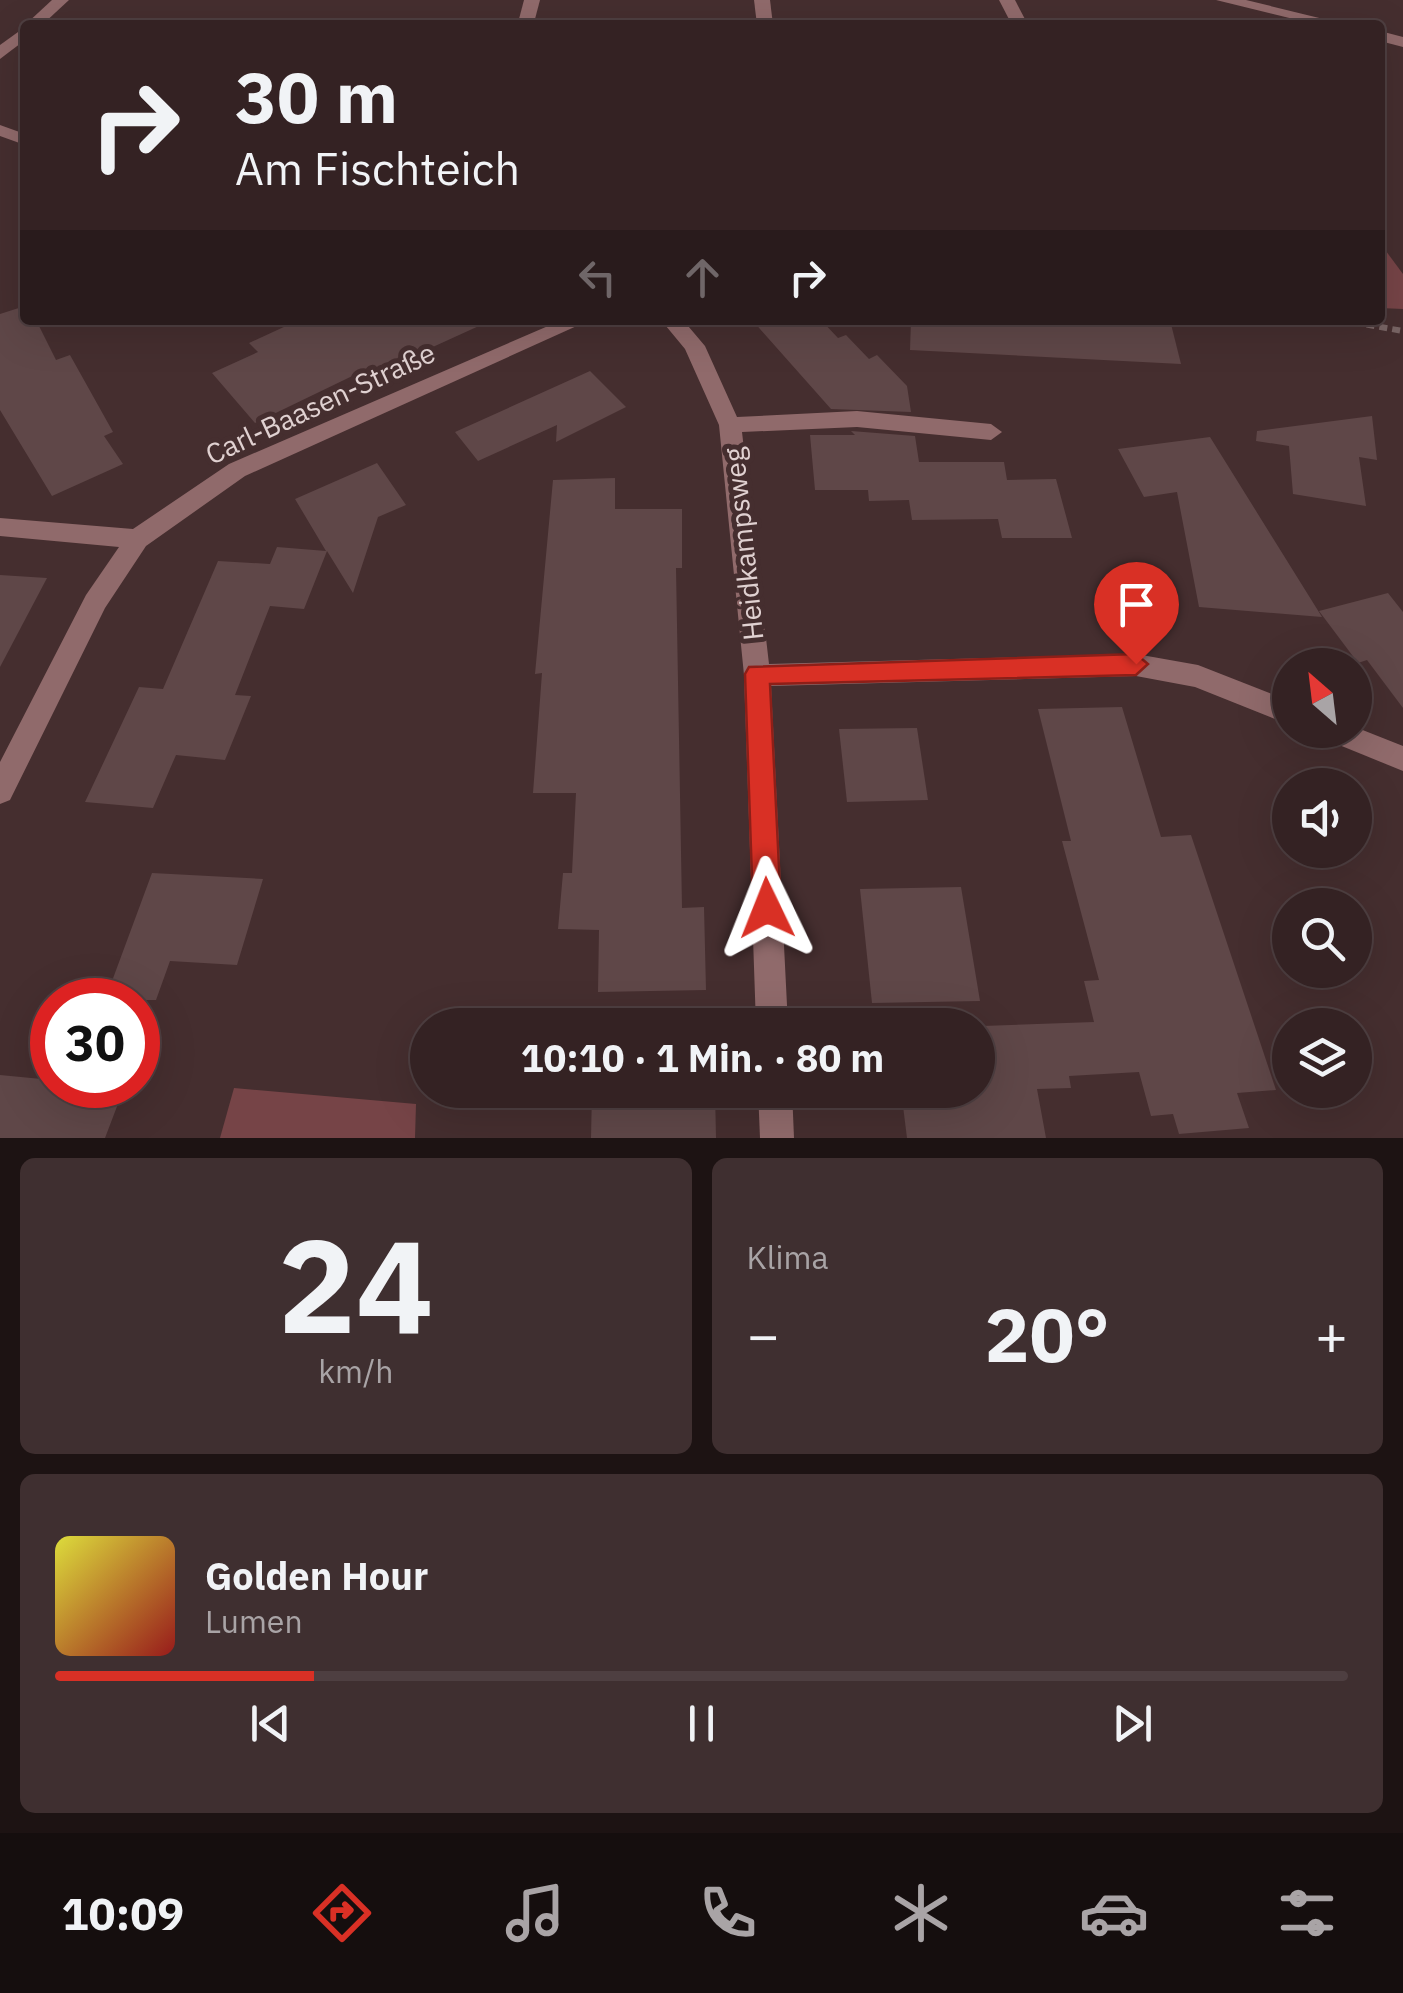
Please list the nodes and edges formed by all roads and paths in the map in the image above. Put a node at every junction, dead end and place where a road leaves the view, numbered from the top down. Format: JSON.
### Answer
{"nodes":[{"id":1,"x":61,"y":0,"type":"edge"},
{"id":2,"x":532,"y":0,"type":"edge"},
{"id":3,"x":1224,"y":0,"type":"edge"},
{"id":4,"x":527,"y":19,"type":"dead end"},
{"id":5,"x":39,"y":20,"type":"edge"},
{"id":6,"x":1317,"y":20,"type":"edge"},
{"id":7,"x":20,"y":36,"type":"edge"},
{"id":8,"x":0,"y":54,"type":"edge"},
{"id":9,"x":569,"y":325,"type":"edge"},
{"id":10,"x":675,"y":325,"type":"edge"},
{"id":11,"x":1375,"y":325,"type":"edge"},
{"id":12,"x":1403,"y":331,"type":"edge"},
{"id":13,"x":730,"y":426,"type":"junction"},
{"id":14,"x":991,"y":432,"type":"dead end"},
{"id":15,"x":0,"y":527,"type":"edge"},
{"id":16,"x":137,"y":539,"type":"junction"},
{"id":17,"x":758,"y":674,"type":"junction"},
{"id":18,"x":1272,"y":706,"type":"edge"},
{"id":19,"x":1372,"y":746,"type":"edge"},
{"id":20,"x":1403,"y":759,"type":"edge"},
{"id":21,"x":0,"y":790,"type":"edge"},
{"id":22,"x":771,"y":1008,"type":"edge"},
{"id":23,"x":775,"y":1108,"type":"edge"},
{"id":24,"x":776,"y":1138,"type":"edge"}],
"edges":[{"from":1,"to":5,"type":"street"},
{"from":2,"to":4,"type":"street"},
{"from":3,"to":6,"type":"street"},
{"from":7,"to":8,"type":"street"},
{"from":9,"to":16,"type":"street","name":"Carl-Baasen-Straße"},
{"from":10,"to":13,"type":"street","name":"Heidkampsweg"},
{"from":11,"to":12,"type":"path"},
{"from":13,"to":14,"type":"street"},
{"from":13,"to":17,"type":"street","name":"Heidkampsweg"},
{"from":15,"to":16,"type":"street"},
{"from":16,"to":21,"type":"street","name":"Carl-Baasen-Straße"},
{"from":17,"to":18,"type":"street"},
{"from":17,"to":22,"type":"street","name":"Heidkampsweg"},
{"from":19,"to":20,"type":"street"},
{"from":23,"to":24,"type":"street"}]}
